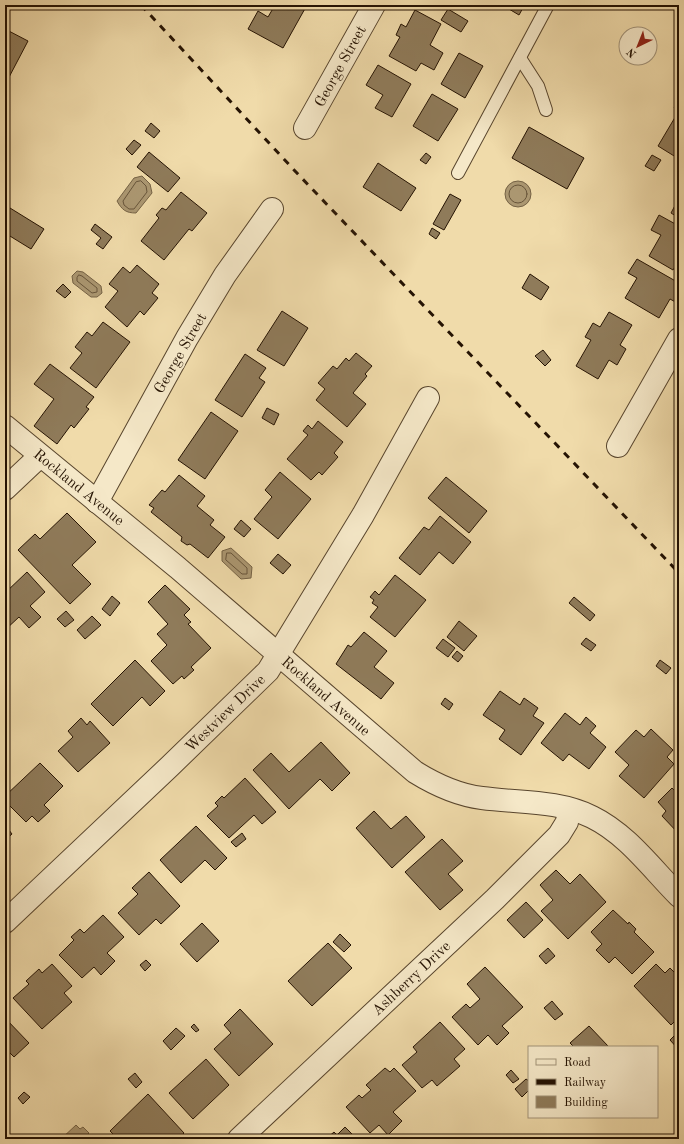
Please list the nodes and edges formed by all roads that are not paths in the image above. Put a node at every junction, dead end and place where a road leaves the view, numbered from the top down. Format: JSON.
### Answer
{"nodes":[{"id":1,"x":374,"y":5,"type":"edge"},
{"id":2,"x":548,"y":5,"type":"edge"},
{"id":3,"x":520,"y":58,"type":"junction"},
{"id":4,"x":546,"y":110,"type":"dead end"},
{"id":5,"x":305,"y":128,"type":"dead end"},
{"id":6,"x":458,"y":173,"type":"dead end"},
{"id":7,"x":272,"y":209,"type":"dead end"},
{"id":8,"x":679,"y":339,"type":"edge"},
{"id":9,"x":428,"y":398,"type":"dead end"},
{"id":10,"x":5,"y":426,"type":"edge"},
{"id":11,"x":618,"y":446,"type":"dead end"},
{"id":12,"x":40,"y":456,"type":"junction"},
{"id":13,"x":5,"y":490,"type":"edge"},
{"id":14,"x":97,"y":502,"type":"junction"},
{"id":15,"x":278,"y":654,"type":"junction"},
{"id":16,"x":569,"y":809,"type":"junction"},
{"id":17,"x":679,"y":896,"type":"edge"},
{"id":18,"x":5,"y":922,"type":"edge"},
{"id":19,"x":239,"y":1139,"type":"edge"}],
"edges":[{"from":1,"to":5,"type":"street","name":"George Street"},
{"from":2,"to":3,"type":"lane"},
{"from":3,"to":4,"type":"lane"},
{"from":3,"to":6,"type":"lane"},
{"from":7,"to":14,"type":"street","name":"George Street"},
{"from":8,"to":11,"type":"street"},
{"from":9,"to":15,"type":"street","name":"Westview Drive"},
{"from":10,"to":12,"type":"street","name":"Rockland Avenue"},
{"from":12,"to":13,"type":"street"},
{"from":12,"to":14,"type":"street","name":"Rockland Avenue"},
{"from":14,"to":15,"type":"street","name":"Rockland Avenue"},
{"from":15,"to":16,"type":"street","name":"Rockland Avenue"},
{"from":15,"to":18,"type":"street","name":"Westview Drive"},
{"from":16,"to":17,"type":"street","name":"Rockland Avenue"},
{"from":16,"to":19,"type":"street","name":"Ashberry Drive"}]}
